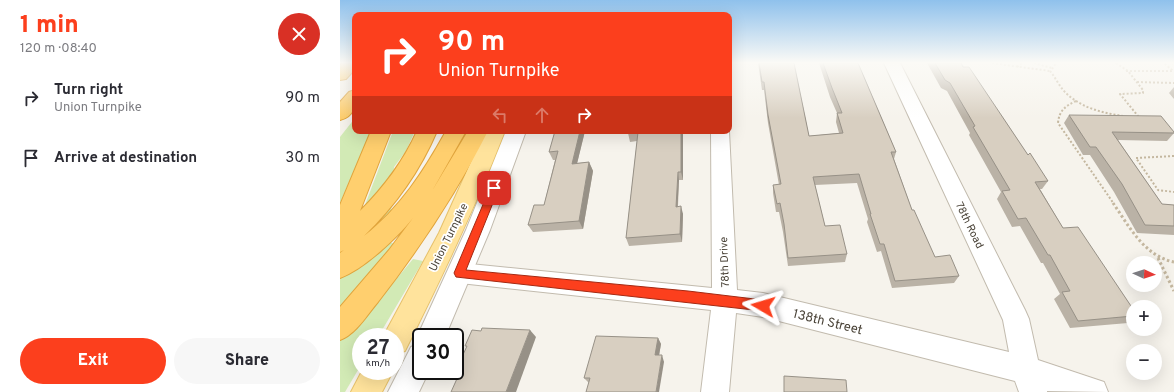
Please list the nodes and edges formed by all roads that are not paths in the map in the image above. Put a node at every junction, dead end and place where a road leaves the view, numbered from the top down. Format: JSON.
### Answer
{"nodes":[{"id":1,"x":901,"y":81,"type":"edge"},
{"id":2,"x":352,"y":100,"type":"edge"},
{"id":3,"x":340,"y":114,"type":"edge"},
{"id":4,"x":380,"y":134,"type":"edge"},
{"id":5,"x":426,"y":134,"type":"edge"},
{"id":6,"x":454,"y":134,"type":"edge"},
{"id":7,"x":476,"y":134,"type":"edge"},
{"id":8,"x":494,"y":134,"type":"edge"},
{"id":9,"x":515,"y":134,"type":"edge"},
{"id":10,"x":720,"y":134,"type":"edge"},
{"id":11,"x":340,"y":233,"type":"edge"},
{"id":12,"x":340,"y":242,"type":"edge"},
{"id":13,"x":340,"y":267,"type":"edge"},
{"id":14,"x":460,"y":273,"type":"junction"},
{"id":15,"x":725,"y":301,"type":"junction"},
{"id":16,"x":346,"y":320,"type":"edge"},
{"id":17,"x":402,"y":328,"type":"edge"},
{"id":18,"x":435,"y":328,"type":"edge"},
{"id":19,"x":412,"y":374,"type":"edge"},
{"id":20,"x":373,"y":380,"type":"edge"},
{"id":21,"x":1030,"y":381,"type":"edge"},
{"id":22,"x":366,"y":392,"type":"edge"},
{"id":23,"x":403,"y":392,"type":"edge"},
{"id":24,"x":716,"y":392,"type":"edge"},
{"id":25,"x":1094,"y":392,"type":"edge"}],
"edges":[{"from":1,"to":21,"type":"street","name":"78th Road"},
{"from":2,"to":3,"type":"highway"},
{"from":4,"to":11,"type":"highway"},
{"from":5,"to":12,"type":"highway"},
{"from":6,"to":13,"type":"highway"},
{"from":7,"to":16,"type":"highway"},
{"from":8,"to":17,"type":"main road","name":"Union Turnpike"},
{"from":9,"to":14,"type":"street","name":"Union Turnpike"},
{"from":10,"to":15,"type":"street","name":"78th Drive"},
{"from":14,"to":15,"type":"street","name":"138th Street"},
{"from":14,"to":18,"type":"street","name":"Union Turnpike"},
{"from":15,"to":21,"type":"street","name":"138th Street"},
{"from":15,"to":24,"type":"street","name":"78th Drive"},
{"from":19,"to":23,"type":"street"},
{"from":20,"to":22,"type":"main road"},
{"from":21,"to":25,"type":"street","name":"138th Street"}]}
